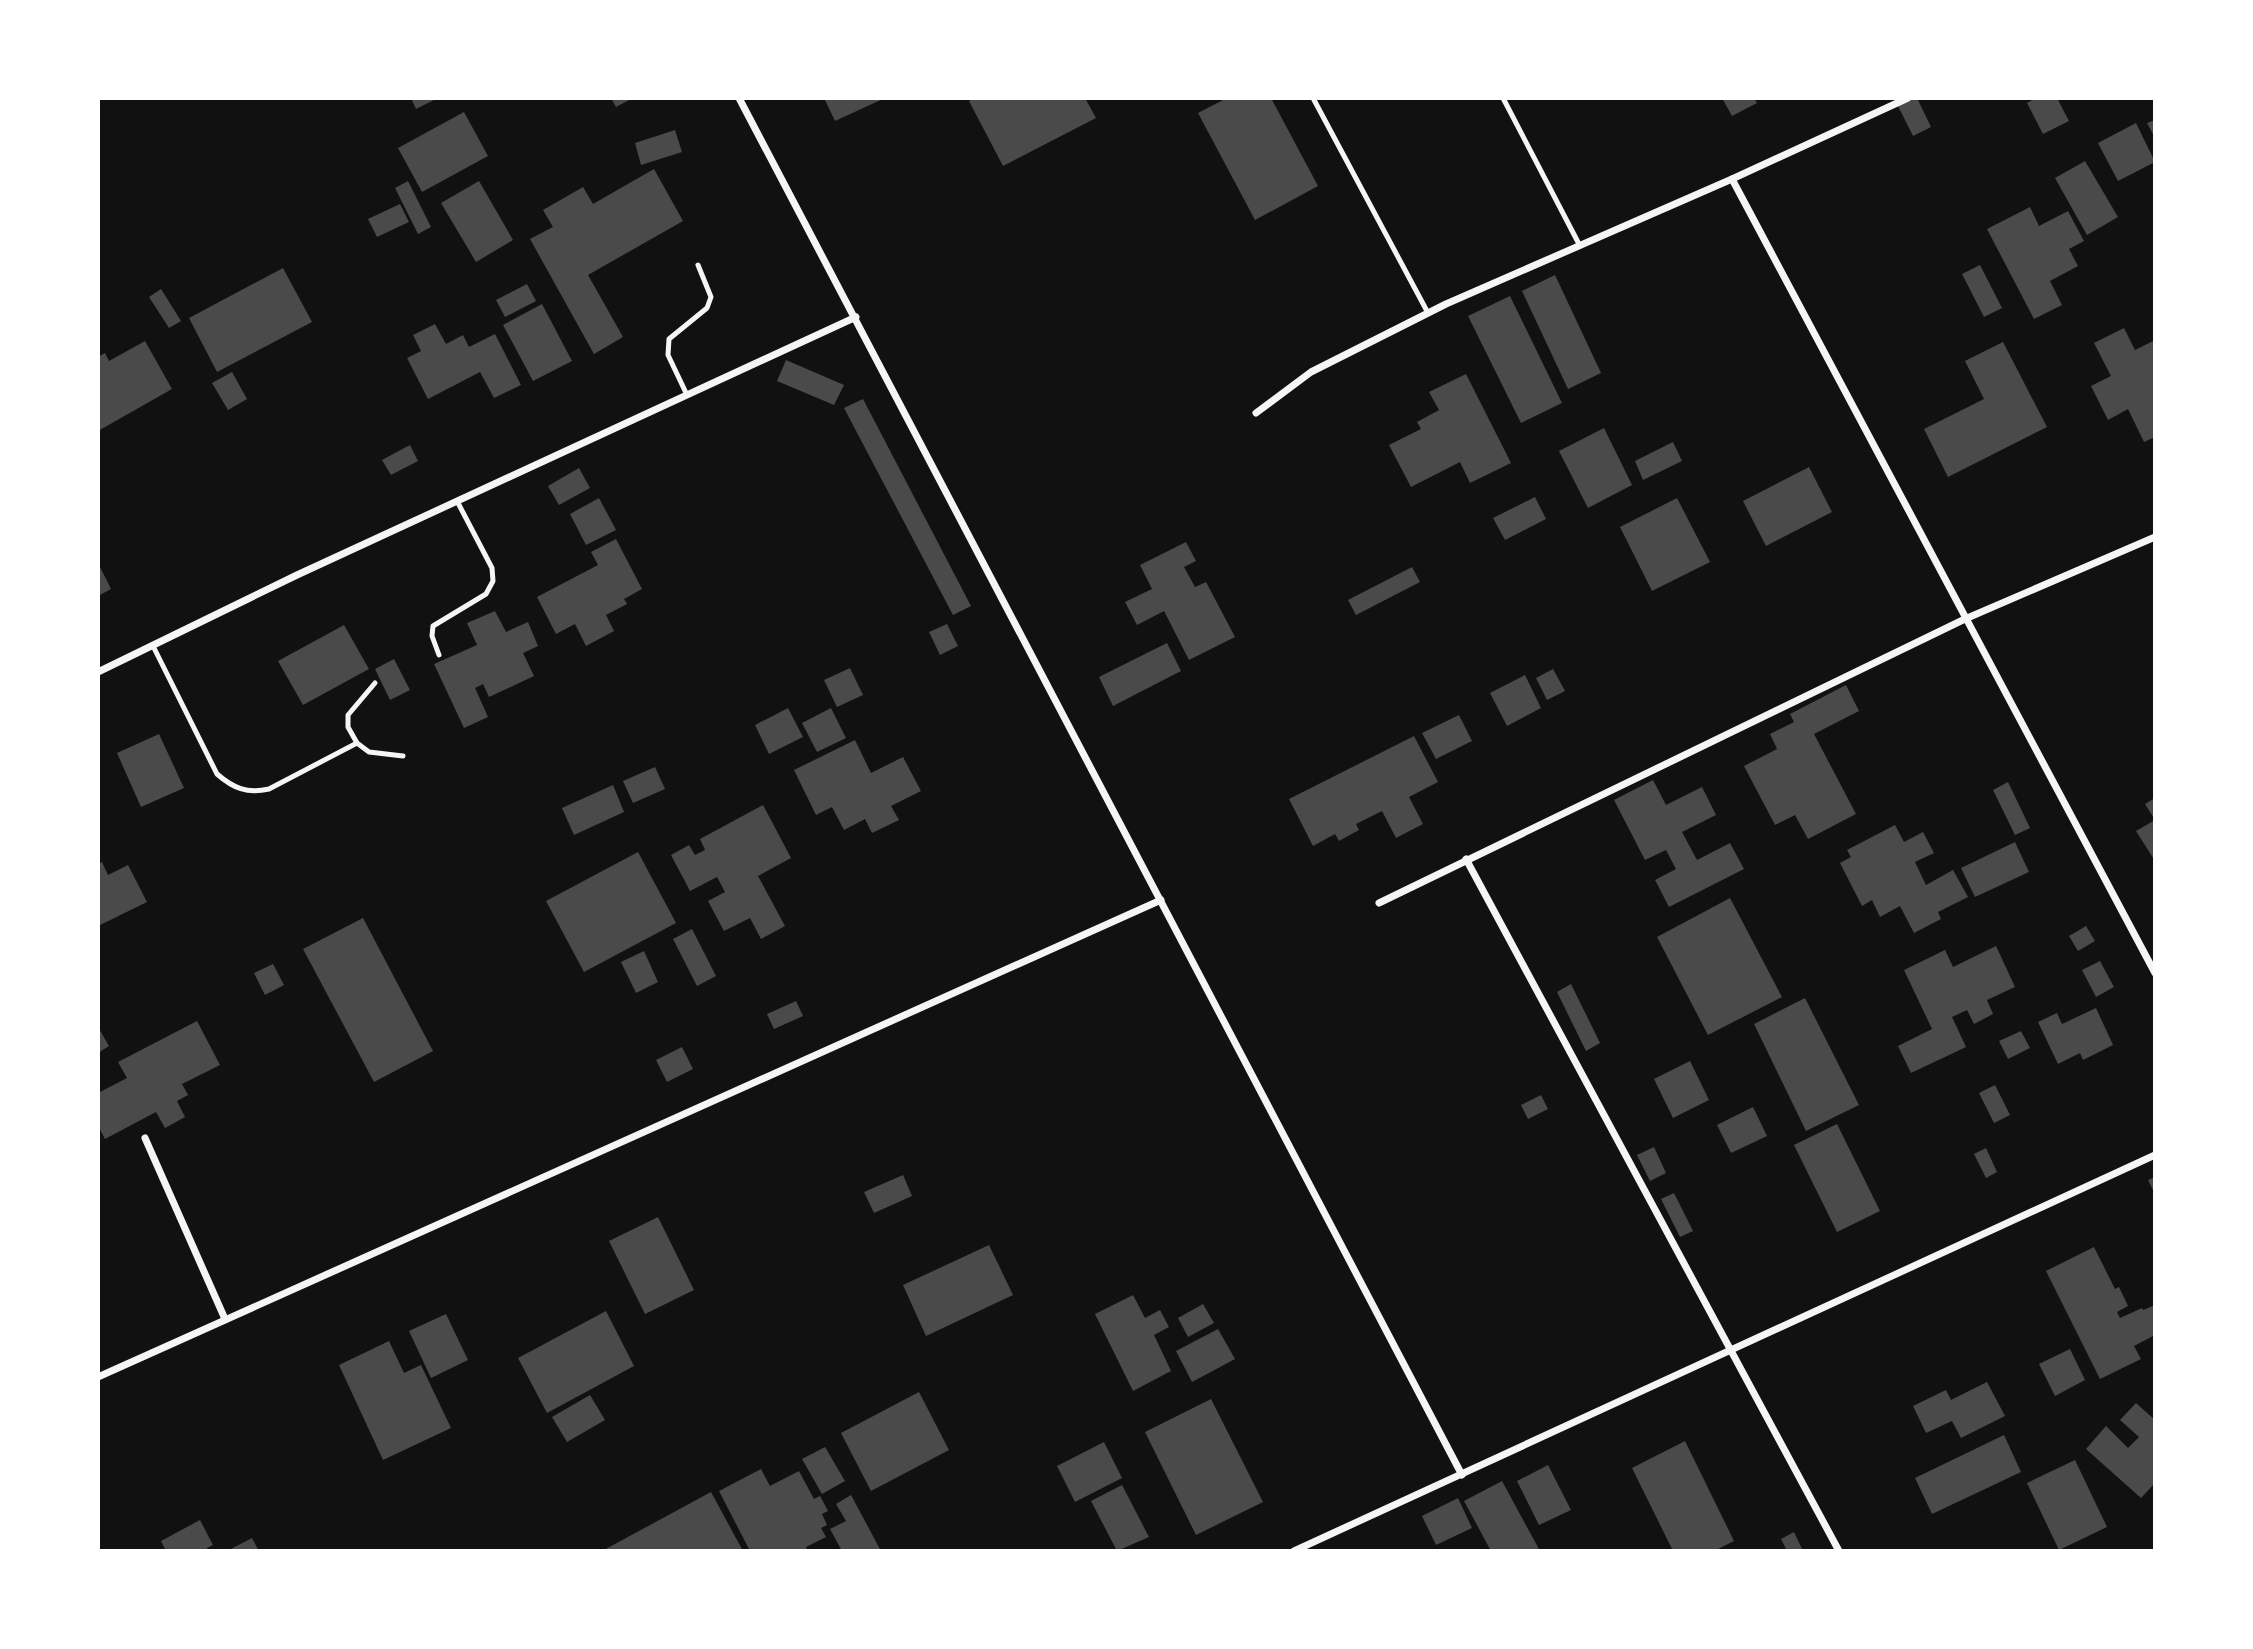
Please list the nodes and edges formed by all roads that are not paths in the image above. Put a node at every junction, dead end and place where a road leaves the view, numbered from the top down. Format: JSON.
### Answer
{"nodes":[{"id":1,"x":739,"y":98,"type":"edge"},
{"id":2,"x":1313,"y":98,"type":"edge"},
{"id":3,"x":1503,"y":98,"type":"edge"},
{"id":4,"x":1908,"y":98,"type":"edge"},
{"id":5,"x":1732,"y":179,"type":"junction"},
{"id":6,"x":1580,"y":246,"type":"junction"},
{"id":7,"x":698,"y":265,"type":"dead end"},
{"id":8,"x":1428,"y":313,"type":"junction"},
{"id":9,"x":856,"y":317,"type":"junction"},
{"id":10,"x":687,"y":395,"type":"junction"},
{"id":11,"x":1256,"y":413,"type":"dead end"},
{"id":12,"x":457,"y":501,"type":"junction"},
{"id":13,"x":2155,"y":537,"type":"edge"},
{"id":14,"x":1965,"y":619,"type":"junction"},
{"id":15,"x":153,"y":646,"type":"junction"},
{"id":16,"x":439,"y":655,"type":"dead end"},
{"id":17,"x":98,"y":672,"type":"edge"},
{"id":18,"x":375,"y":683,"type":"dead end"},
{"id":19,"x":357,"y":743,"type":"junction"},
{"id":20,"x":403,"y":756,"type":"dead end"},
{"id":21,"x":1466,"y":859,"type":"junction"},
{"id":22,"x":1161,"y":900,"type":"junction"},
{"id":23,"x":1378,"y":903,"type":"dead end"},
{"id":24,"x":2155,"y":973,"type":"edge"},
{"id":25,"x":145,"y":1139,"type":"dead end"},
{"id":26,"x":2155,"y":1155,"type":"edge"},
{"id":27,"x":225,"y":1319,"type":"junction"},
{"id":28,"x":1732,"y":1350,"type":"junction"},
{"id":29,"x":98,"y":1377,"type":"edge"},
{"id":30,"x":1462,"y":1475,"type":"junction"},
{"id":31,"x":1294,"y":1551,"type":"edge"},
{"id":32,"x":1839,"y":1551,"type":"edge"}],
"edges":[{"from":1,"to":9,"type":"street"},
{"from":2,"to":8,"type":"lane"},
{"from":3,"to":6,"type":"lane"},
{"from":4,"to":5,"type":"street"},
{"from":5,"to":6,"type":"street"},
{"from":5,"to":14,"type":"street"},
{"from":6,"to":8,"type":"street"},
{"from":7,"to":10,"type":"lane"},
{"from":8,"to":11,"type":"street"},
{"from":9,"to":10,"type":"street"},
{"from":9,"to":22,"type":"street"},
{"from":10,"to":12,"type":"street"},
{"from":12,"to":15,"type":"street"},
{"from":12,"to":16,"type":"lane"},
{"from":13,"to":14,"type":"street"},
{"from":14,"to":21,"type":"street"},
{"from":14,"to":24,"type":"street"},
{"from":15,"to":17,"type":"street"},
{"from":15,"to":19,"type":"lane"},
{"from":18,"to":19,"type":"lane"},
{"from":19,"to":20,"type":"lane"},
{"from":21,"to":23,"type":"street"},
{"from":21,"to":28,"type":"street"},
{"from":22,"to":27,"type":"street"},
{"from":22,"to":30,"type":"street"},
{"from":25,"to":27,"type":"street"},
{"from":26,"to":28,"type":"street"},
{"from":27,"to":29,"type":"street"},
{"from":28,"to":30,"type":"street"},
{"from":28,"to":32,"type":"street"},
{"from":30,"to":31,"type":"street"}]}
